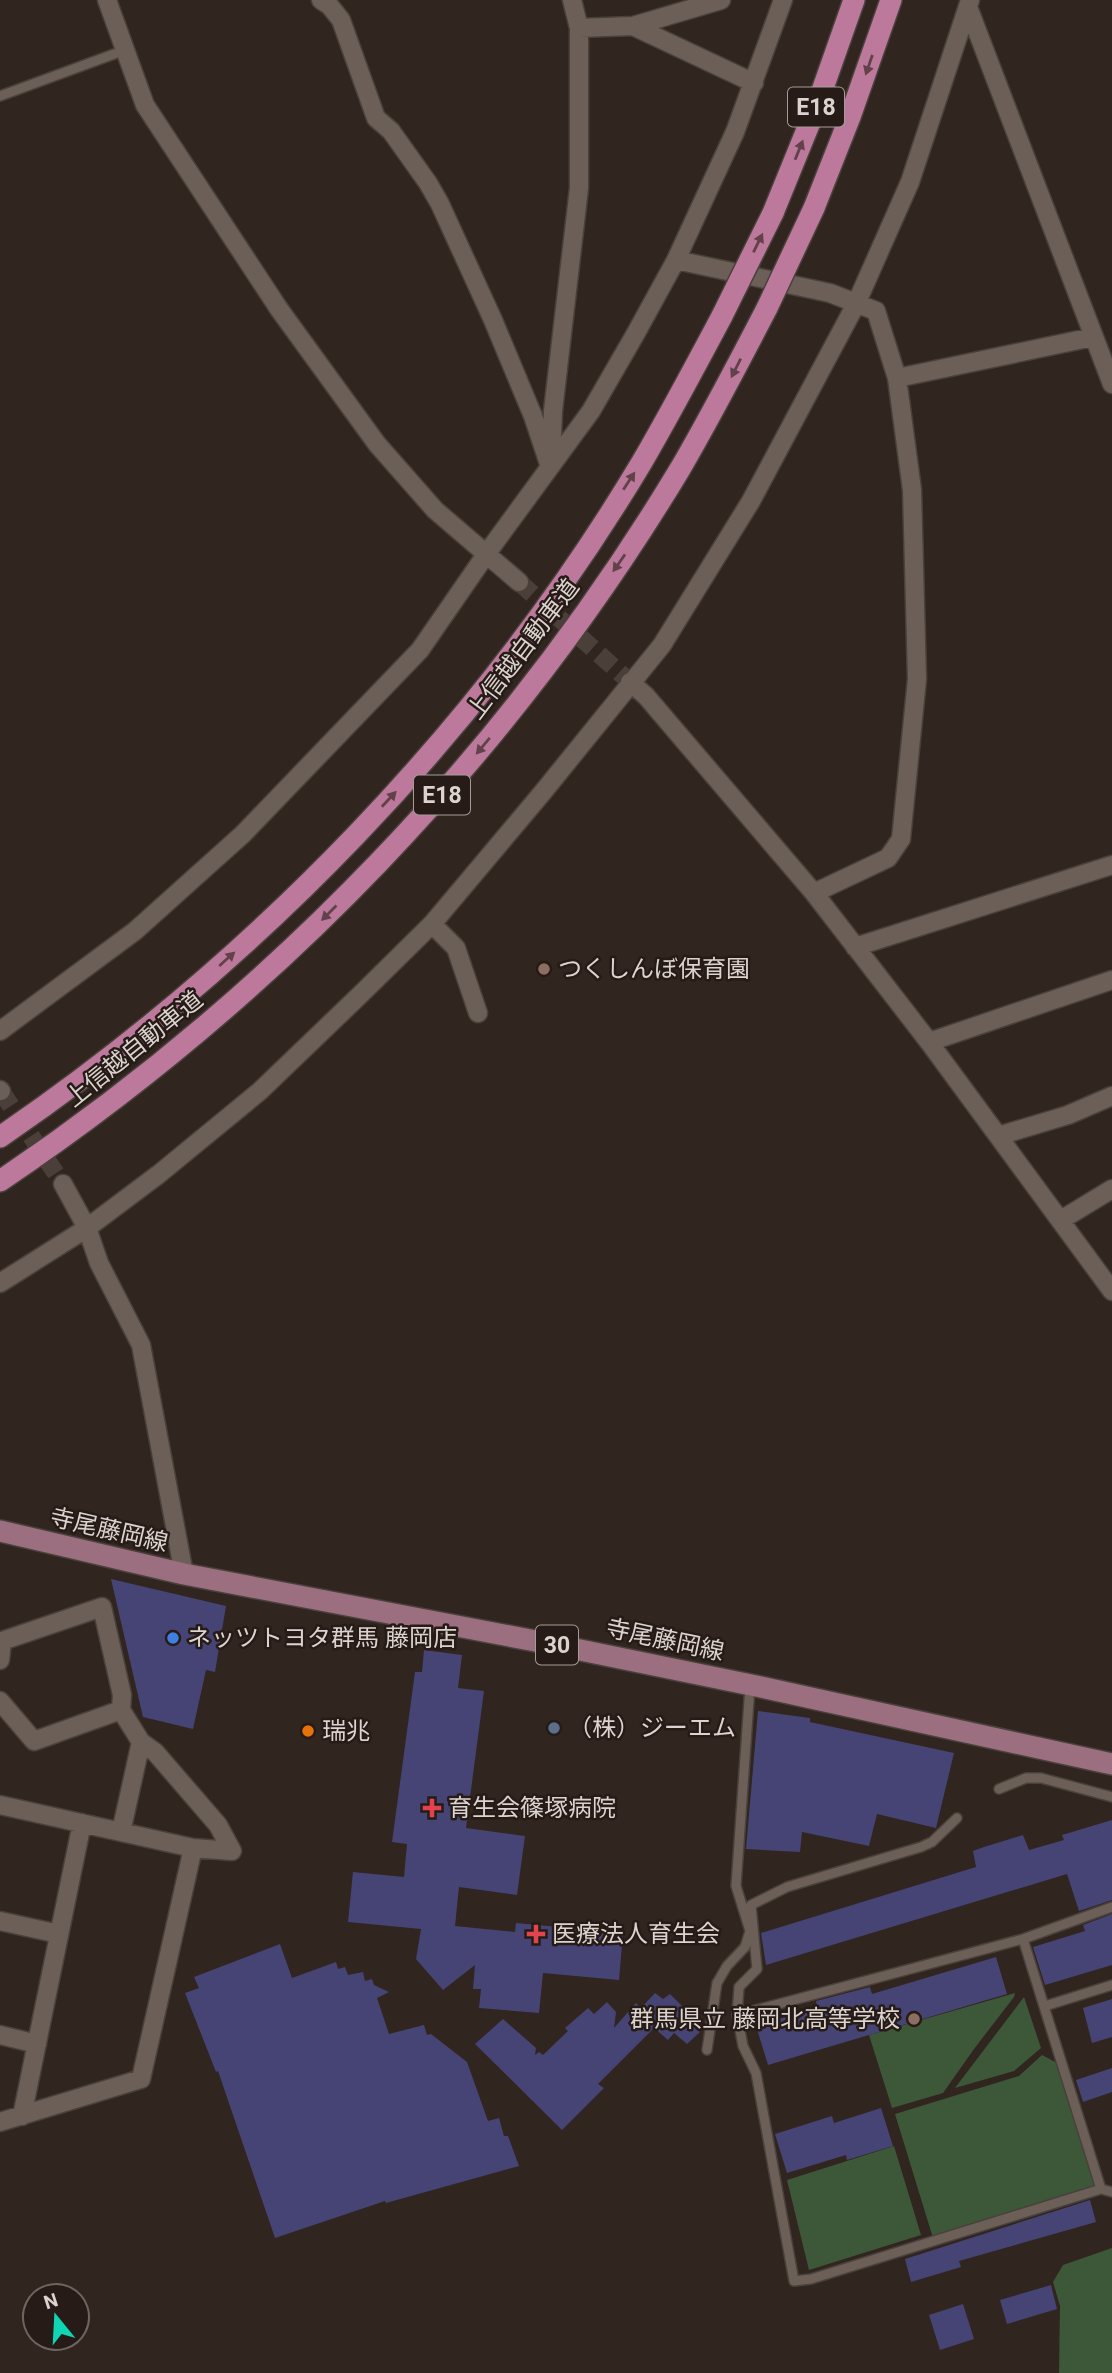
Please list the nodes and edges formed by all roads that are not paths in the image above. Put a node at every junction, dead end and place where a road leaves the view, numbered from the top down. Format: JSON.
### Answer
{"nodes":[{"id":1,"x":107,"y":0,"type":"edge"},
{"id":2,"x":321,"y":0,"type":"edge"},
{"id":3,"x":572,"y":0,"type":"edge"},
{"id":4,"x":721,"y":0,"type":"edge"},
{"id":5,"x":783,"y":0,"type":"edge"},
{"id":6,"x":854,"y":0,"type":"edge"},
{"id":7,"x":891,"y":0,"type":"edge"},
{"id":8,"x":969,"y":3,"type":"edge"},
{"id":9,"x":633,"y":26,"type":"junction"},
{"id":10,"x":579,"y":28,"type":"junction"},
{"id":11,"x":125,"y":50,"type":"junction"},
{"id":12,"x":754,"y":83,"type":"junction"},
{"id":13,"x":0,"y":96,"type":"edge"},
{"id":14,"x":676,"y":260,"type":"junction"},
{"id":15,"x":856,"y":304,"type":"junction"},
{"id":16,"x":1093,"y":337,"type":"junction"},
{"id":17,"x":897,"y":378,"type":"junction"},
{"id":18,"x":1112,"y":384,"type":"edge"},
{"id":19,"x":550,"y":467,"type":"junction"},
{"id":20,"x":487,"y":553,"type":"junction"},
{"id":21,"x":519,"y":582,"type":"tunnel mouth"},
{"id":22,"x":630,"y":682,"type":"junction"},
{"id":23,"x":1112,"y":866,"type":"edge"},
{"id":24,"x":814,"y":893,"type":"junction"},
{"id":25,"x":432,"y":924,"type":"junction"},
{"id":26,"x":855,"y":947,"type":"junction"},
{"id":27,"x":1112,"y":980,"type":"edge"},
{"id":28,"x":478,"y":1013,"type":"dead end"},
{"id":29,"x":0,"y":1031,"type":"edge"},
{"id":30,"x":929,"y":1042,"type":"junction"},
{"id":31,"x":1112,"y":1096,"type":"edge"},
{"id":32,"x":998,"y":1136,"type":"junction"},
{"id":33,"x":0,"y":1137,"type":"edge"},
{"id":34,"x":0,"y":1181,"type":"edge"},
{"id":35,"x":63,"y":1184,"type":"tunnel mouth"},
{"id":36,"x":1112,"y":1189,"type":"edge"},
{"id":37,"x":1062,"y":1220,"type":"junction"},
{"id":38,"x":87,"y":1228,"type":"junction"},
{"id":39,"x":0,"y":1283,"type":"edge"},
{"id":40,"x":1112,"y":1291,"type":"edge"},
{"id":41,"x":0,"y":1531,"type":"edge"},
{"id":42,"x":184,"y":1574,"type":"junction"},
{"id":43,"x":0,"y":1660,"type":"edge"},
{"id":44,"x":750,"y":1684,"type":"junction"},
{"id":45,"x":0,"y":1701,"type":"edge"},
{"id":46,"x":121,"y":1710,"type":"junction"},
{"id":47,"x":141,"y":1742,"type":"junction"},
{"id":48,"x":1112,"y":1764,"type":"edge"},
{"id":49,"x":999,"y":1788,"type":"dead end"},
{"id":50,"x":1112,"y":1797,"type":"edge"},
{"id":51,"x":0,"y":1805,"type":"edge"},
{"id":52,"x":957,"y":1818,"type":"dead end"},
{"id":53,"x":82,"y":1823,"type":"junction"},
{"id":54,"x":121,"y":1832,"type":"junction"},
{"id":55,"x":193,"y":1848,"type":"junction"},
{"id":56,"x":1112,"y":1907,"type":"edge"},
{"id":57,"x":0,"y":1921,"type":"edge"},
{"id":58,"x":59,"y":1934,"type":"junction"},
{"id":59,"x":1023,"y":1939,"type":"junction"},
{"id":60,"x":1112,"y":1985,"type":"edge"},
{"id":61,"x":1045,"y":2006,"type":"junction"},
{"id":62,"x":737,"y":2015,"type":"junction"},
{"id":63,"x":0,"y":2035,"type":"edge"},
{"id":64,"x":37,"y":2044,"type":"junction"},
{"id":65,"x":707,"y":2050,"type":"dead end"},
{"id":66,"x":22,"y":2116,"type":"junction"},
{"id":67,"x":0,"y":2122,"type":"edge"},
{"id":68,"x":1101,"y":2189,"type":"junction"},
{"id":69,"x":1112,"y":2192,"type":"edge"}],
"edges":[{"from":1,"to":11,"type":"street"},
{"from":2,"to":19,"type":"street"},
{"from":3,"to":10,"type":"street"},
{"from":4,"to":9,"type":"street"},
{"from":5,"to":12,"type":"street"},
{"from":33,"to":6,"type":"highway","name":"上信越自動車道","number":"E18","one_way":true,"bridge":true},
{"from":7,"to":34,"type":"highway","name":"上信越自動車道","number":"E18","one_way":true,"bridge":true},
{"from":8,"to":15,"type":"street"},
{"from":8,"to":16,"type":"street"},
{"from":9,"to":10,"type":"street"},
{"from":9,"to":12,"type":"street"},
{"from":10,"to":19,"type":"street"},
{"from":11,"to":13,"type":"lane"},
{"from":11,"to":20,"type":"street"},
{"from":12,"to":14,"type":"street"},
{"from":14,"to":15,"type":"street"},
{"from":14,"to":19,"type":"street"},
{"from":15,"to":17,"type":"street"},
{"from":15,"to":22,"type":"street"},
{"from":16,"to":17,"type":"street"},
{"from":16,"to":18,"type":"street"},
{"from":17,"to":24,"type":"street"},
{"from":19,"to":20,"type":"street"},
{"from":20,"to":21,"type":"street"},
{"from":20,"to":29,"type":"street"},
{"from":22,"to":24,"type":"street"},
{"from":22,"to":25,"type":"street"},
{"from":23,"to":26,"type":"street"},
{"from":24,"to":26,"type":"street"},
{"from":25,"to":28,"type":"street"},
{"from":25,"to":38,"type":"street"},
{"from":26,"to":30,"type":"street"},
{"from":27,"to":30,"type":"street"},
{"from":30,"to":32,"type":"street"},
{"from":31,"to":32,"type":"street"},
{"from":32,"to":37,"type":"street"},
{"from":35,"to":38,"type":"street"},
{"from":36,"to":37,"type":"street"},
{"from":37,"to":40,"type":"street"},
{"from":38,"to":39,"type":"street"},
{"from":38,"to":42,"type":"street"},
{"from":41,"to":42,"type":"main road","name":"寺尾藤岡線","number":"30"},
{"from":42,"to":44,"type":"main road","name":"寺尾藤岡線","number":"30"},
{"from":43,"to":46,"type":"street"},
{"from":44,"to":48,"type":"main road","name":"寺尾藤岡線","number":"30"},
{"from":44,"to":65,"type":"lane"},
{"from":45,"to":46,"type":"street"},
{"from":46,"to":47,"type":"street"},
{"from":47,"to":54,"type":"street"},
{"from":47,"to":55,"type":"street"},
{"from":49,"to":50,"type":"lane"},
{"from":51,"to":53,"type":"street"},
{"from":52,"to":62,"type":"lane"},
{"from":53,"to":54,"type":"street"},
{"from":53,"to":58,"type":"street"},
{"from":54,"to":55,"type":"street"},
{"from":55,"to":66,"type":"street"},
{"from":56,"to":59,"type":"lane"},
{"from":57,"to":58,"type":"street"},
{"from":58,"to":64,"type":"street"},
{"from":59,"to":61,"type":"lane"},
{"from":59,"to":62,"type":"lane"},
{"from":60,"to":61,"type":"lane"},
{"from":61,"to":68,"type":"lane"},
{"from":62,"to":68,"type":"lane"},
{"from":63,"to":64,"type":"street"},
{"from":64,"to":66,"type":"street"},
{"from":66,"to":67,"type":"street"},
{"from":68,"to":69,"type":"lane"}]}
